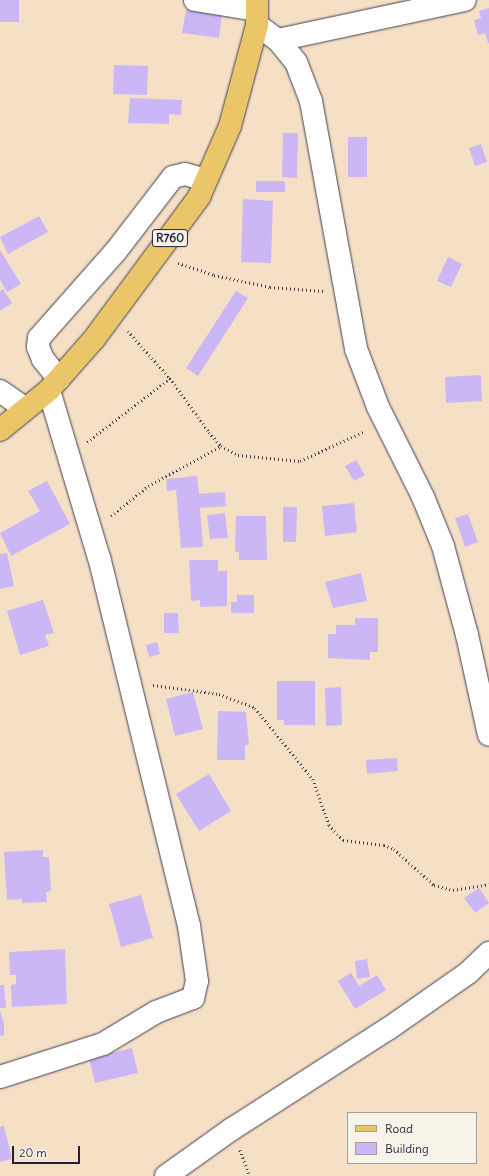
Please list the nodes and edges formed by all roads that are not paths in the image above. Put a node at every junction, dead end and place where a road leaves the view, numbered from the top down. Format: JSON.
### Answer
{"nodes":[{"id":1,"x":195,"y":0,"type":"edge"},
{"id":2,"x":465,"y":0,"type":"edge"},
{"id":3,"x":257,"y":11,"type":"edge"},
{"id":4,"x":278,"y":40,"type":"junction"},
{"id":5,"x":206,"y":180,"type":"junction"},
{"id":6,"x":54,"y":384,"type":"junction"},
{"id":7,"x":0,"y":390,"type":"edge"},
{"id":8,"x":24,"y":408,"type":"junction"},
{"id":9,"x":0,"y":430,"type":"edge"},
{"id":10,"x":489,"y":735,"type":"edge"},
{"id":11,"x":489,"y":953,"type":"edge"},
{"id":12,"x":0,"y":1077,"type":"edge"},
{"id":13,"x":166,"y":1176,"type":"edge"}],
"edges":[{"from":1,"to":3,"type":"street"},
{"from":2,"to":4,"type":"street"},
{"from":3,"to":4,"type":"street"},
{"from":3,"to":5,"type":"main road","number":"R760"},
{"from":4,"to":10,"type":"street"},
{"from":5,"to":6,"type":"main road","number":"R760"},
{"from":5,"to":6,"type":"street"},
{"from":6,"to":8,"type":"main road","number":"R760"},
{"from":6,"to":12,"type":"street"},
{"from":7,"to":8,"type":"street"},
{"from":8,"to":9,"type":"main road","number":"R760"},
{"from":11,"to":13,"type":"street"}]}
